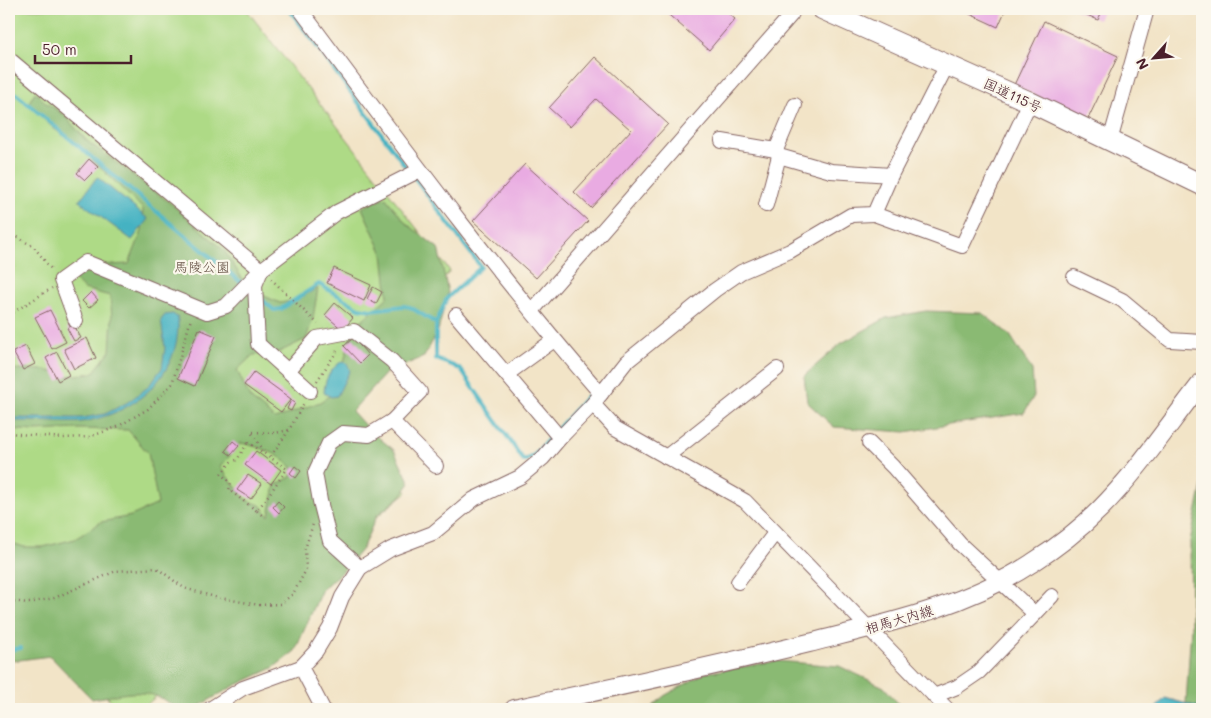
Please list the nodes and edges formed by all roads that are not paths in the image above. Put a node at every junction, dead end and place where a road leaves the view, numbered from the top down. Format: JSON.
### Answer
{"nodes":[{"id":1,"x":300,"y":9,"type":"edge"},
{"id":2,"x":794,"y":9,"type":"edge"},
{"id":3,"x":822,"y":9,"type":"edge"},
{"id":4,"x":1147,"y":9,"type":"edge"},
{"id":5,"x":9,"y":59,"type":"edge"},
{"id":6,"x":947,"y":65,"type":"junction"},
{"id":7,"x":1030,"y":102,"type":"junction"},
{"id":8,"x":795,"y":105,"type":"dead end"},
{"id":9,"x":722,"y":141,"type":"dead end"},
{"id":10,"x":1110,"y":141,"type":"junction"},
{"id":11,"x":778,"y":153,"type":"junction"},
{"id":12,"x":420,"y":170,"type":"junction"},
{"id":13,"x":891,"y":175,"type":"junction"},
{"id":14,"x":1202,"y":185,"type":"edge"},
{"id":15,"x":766,"y":205,"type":"dead end"},
{"id":16,"x":874,"y":214,"type":"junction"},
{"id":17,"x":261,"y":270,"type":"junction"},
{"id":18,"x":1074,"y":277,"type":"dead end"},
{"id":19,"x":532,"y":311,"type":"junction"},
{"id":20,"x":456,"y":315,"type":"dead end"},
{"id":21,"x":76,"y":321,"type":"dead end"},
{"id":22,"x":554,"y":340,"type":"junction"},
{"id":23,"x":1202,"y":342,"type":"edge"},
{"id":24,"x":777,"y":369,"type":"dead end"},
{"id":25,"x":288,"y":371,"type":"junction"},
{"id":26,"x":508,"y":374,"type":"junction"},
{"id":27,"x":1202,"y":382,"type":"edge"},
{"id":28,"x":310,"y":392,"type":"road end"},
{"id":29,"x":597,"y":399,"type":"junction"},
{"id":30,"x":392,"y":421,"type":"junction"},
{"id":31,"x":560,"y":438,"type":"junction"},
{"id":32,"x":869,"y":443,"type":"dead end"},
{"id":33,"x":666,"y":457,"type":"junction"},
{"id":34,"x":436,"y":466,"type":"dead end"},
{"id":35,"x":775,"y":533,"type":"junction"},
{"id":36,"x":360,"y":568,"type":"junction"},
{"id":37,"x":738,"y":582,"type":"dead end"},
{"id":38,"x":1000,"y":582,"type":"junction"},
{"id":39,"x":1052,"y":596,"type":"dead end"},
{"id":40,"x":1035,"y":614,"type":"junction"},
{"id":41,"x":867,"y":628,"type":"junction"},
{"id":42,"x":301,"y":667,"type":"junction"},
{"id":43,"x":934,"y":696,"type":"junction"},
{"id":44,"x":219,"y":707,"type":"edge"},
{"id":45,"x":323,"y":709,"type":"edge"},
{"id":46,"x":514,"y":709,"type":"edge"},
{"id":47,"x":947,"y":709,"type":"edge"}],
"edges":[{"from":1,"to":12,"type":"street"},
{"from":2,"to":19,"type":"street"},
{"from":3,"to":6,"type":"highway","name":"国道115号"},
{"from":4,"to":10,"type":"street"},
{"from":5,"to":17,"type":"street"},
{"from":6,"to":7,"type":"highway","name":"国道115号"},
{"from":6,"to":13,"type":"street"},
{"from":7,"to":10,"type":"highway","name":"国道115号"},
{"from":7,"to":16,"type":"street"},
{"from":8,"to":11,"type":"street"},
{"from":9,"to":11,"type":"street"},
{"from":10,"to":14,"type":"highway","name":"国道115号"},
{"from":11,"to":13,"type":"street"},
{"from":11,"to":15,"type":"street"},
{"from":12,"to":17,"type":"street"},
{"from":12,"to":19,"type":"street"},
{"from":13,"to":16,"type":"street"},
{"from":16,"to":29,"type":"street"},
{"from":17,"to":21,"type":"street"},
{"from":17,"to":25,"type":"street"},
{"from":18,"to":23,"type":"street"},
{"from":19,"to":22,"type":"street"},
{"from":20,"to":26,"type":"street"},
{"from":22,"to":26,"type":"street"},
{"from":22,"to":29,"type":"street"},
{"from":24,"to":33,"type":"street"},
{"from":25,"to":28,"type":"street"},
{"from":25,"to":30,"type":"street"},
{"from":26,"to":31,"type":"street"},
{"from":27,"to":38,"type":"main road","name":"相馬大内線"},
{"from":29,"to":31,"type":"street"},
{"from":29,"to":33,"type":"street"},
{"from":30,"to":34,"type":"street"},
{"from":30,"to":36,"type":"street"},
{"from":31,"to":36,"type":"street"},
{"from":32,"to":38,"type":"street"},
{"from":33,"to":35,"type":"street"},
{"from":35,"to":37,"type":"street"},
{"from":35,"to":41,"type":"street"},
{"from":36,"to":42,"type":"street"},
{"from":38,"to":40,"type":"street"},
{"from":38,"to":41,"type":"main road","name":"相馬大内線"},
{"from":39,"to":40,"type":"street"},
{"from":40,"to":43,"type":"street"},
{"from":41,"to":43,"type":"street"},
{"from":41,"to":46,"type":"main road","name":"相馬大内線"},
{"from":42,"to":44,"type":"street"},
{"from":42,"to":45,"type":"street"},
{"from":43,"to":47,"type":"street"}]}
